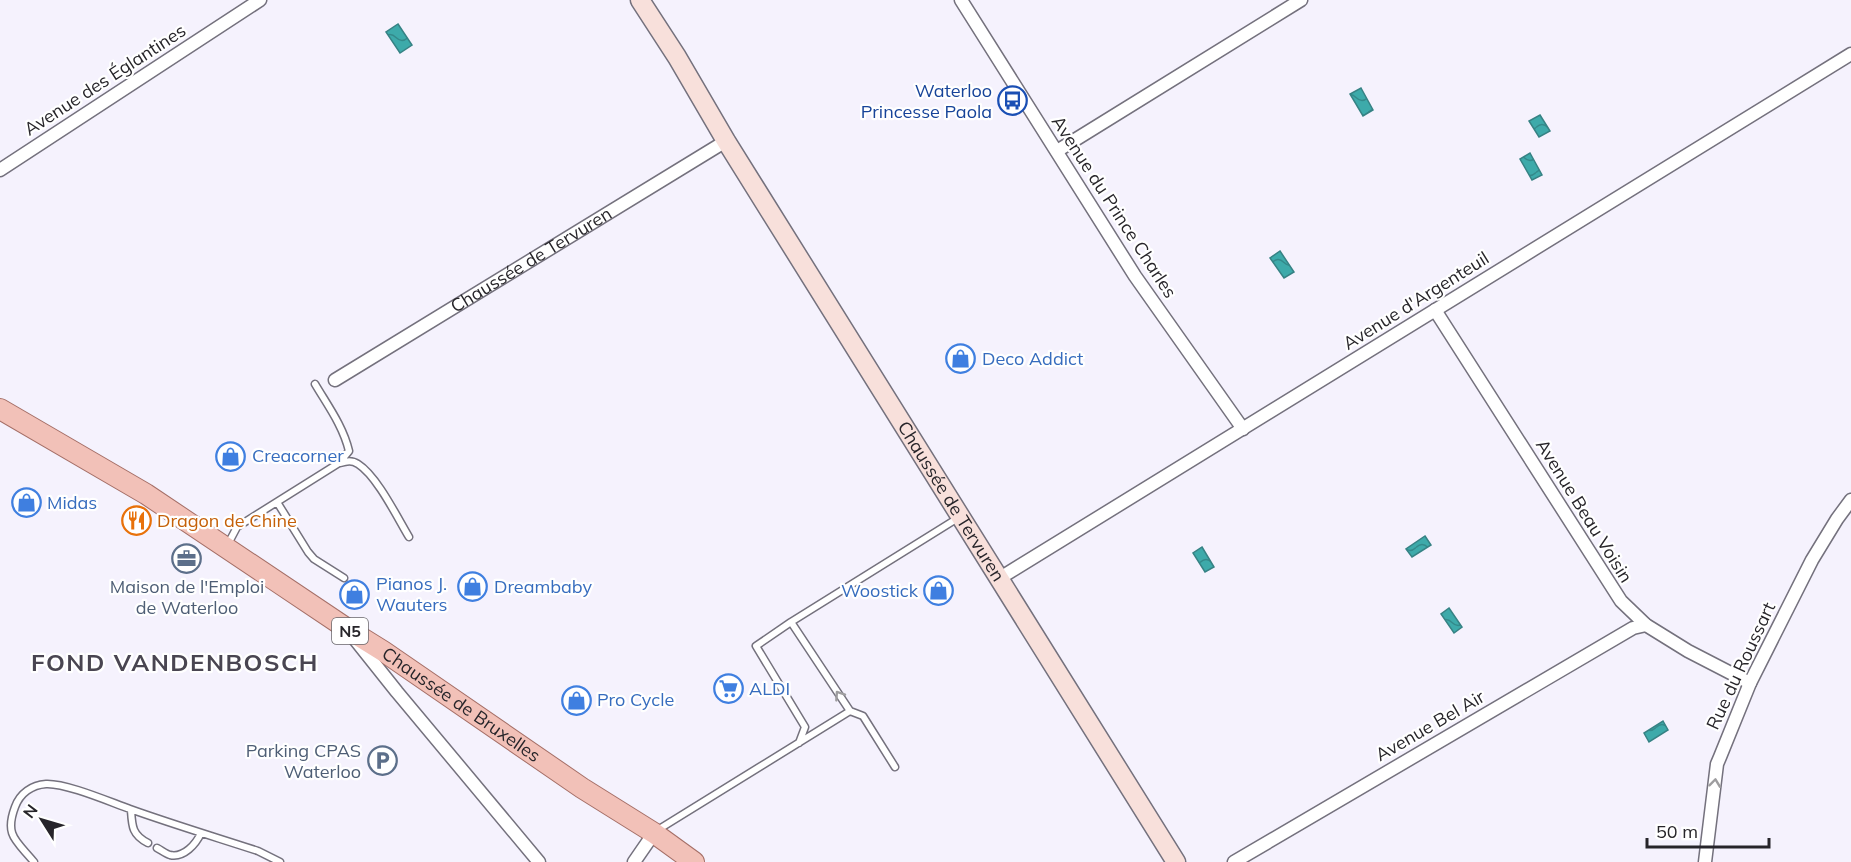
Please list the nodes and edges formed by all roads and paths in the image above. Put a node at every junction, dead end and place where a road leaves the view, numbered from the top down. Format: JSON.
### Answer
{"nodes":[{"id":1,"x":260,"y":0,"type":"edge"},
{"id":2,"x":640,"y":0,"type":"edge"},
{"id":3,"x":960,"y":0,"type":"edge"},
{"id":4,"x":1301,"y":0,"type":"edge"},
{"id":5,"x":1851,"y":54,"type":"edge"},
{"id":6,"x":726,"y":141,"type":"junction"},
{"id":7,"x":1057,"y":151,"type":"junction"},
{"id":8,"x":0,"y":170,"type":"edge"},
{"id":9,"x":1435,"y":310,"type":"junction"},
{"id":10,"x":335,"y":380,"type":"dead end"},
{"id":11,"x":315,"y":384,"type":"dead end"},
{"id":12,"x":0,"y":409,"type":"edge"},
{"id":13,"x":1243,"y":429,"type":"junction"},
{"id":14,"x":339,"y":463,"type":"junction"},
{"id":15,"x":1851,"y":500,"type":"edge"},
{"id":16,"x":277,"y":502,"type":"junction"},
{"id":17,"x":961,"y":516,"type":"junction"},
{"id":18,"x":409,"y":537,"type":"dead end"},
{"id":19,"x":226,"y":547,"type":"junction"},
{"id":20,"x":344,"y":578,"type":"dead end"},
{"id":21,"x":1000,"y":578,"type":"junction"},
{"id":22,"x":790,"y":622,"type":"junction"},
{"id":23,"x":1646,"y":625,"type":"junction"},
{"id":24,"x":346,"y":628,"type":"junction"},
{"id":25,"x":1750,"y":683,"type":"junction"},
{"id":26,"x":850,"y":711,"type":"junction"},
{"id":27,"x":800,"y":743,"type":"junction"},
{"id":28,"x":895,"y":767,"type":"dead end"},
{"id":29,"x":131,"y":810,"type":"junction"},
{"id":30,"x":201,"y":833,"type":"junction"},
{"id":31,"x":654,"y":833,"type":"junction"},
{"id":32,"x":148,"y":843,"type":"dead end"},
{"id":33,"x":157,"y":848,"type":"dead end"},
{"id":34,"x":532,"y":859,"type":"edge"},
{"id":35,"x":34,"y":862,"type":"edge"},
{"id":36,"x":280,"y":862,"type":"edge"},
{"id":37,"x":634,"y":862,"type":"edge"},
{"id":38,"x":694,"y":862,"type":"edge"},
{"id":39,"x":1176,"y":862,"type":"edge"},
{"id":40,"x":1234,"y":862,"type":"edge"},
{"id":41,"x":1705,"y":862,"type":"edge"}],
"edges":[{"from":1,"to":8,"type":"street","name":"Avenue des Églantines"},
{"from":2,"to":6,"type":"main road","name":"Chaussée de Tervuren"},
{"from":3,"to":7,"type":"street","name":"Avenue du Prince Charles"},
{"from":4,"to":7,"type":"street"},
{"from":5,"to":9,"type":"street","name":"Avenue d'Argenteuil"},
{"from":6,"to":10,"type":"street","name":"Chaussée de Tervuren"},
{"from":6,"to":17,"type":"main road","name":"Chaussée de Tervuren"},
{"from":7,"to":13,"type":"street","name":"Avenue du Prince Charles"},
{"from":9,"to":13,"type":"street","name":"Avenue d'Argenteuil"},
{"from":9,"to":23,"type":"street","name":"Avenue Beau Voisin"},
{"from":11,"to":14,"type":"lane"},
{"from":12,"to":19,"type":"main road","name":"Chaussée de Bruxelles","number":"N5"},
{"from":13,"to":21,"type":"street","name":"Avenue d'Argenteuil"},
{"from":14,"to":16,"type":"lane"},
{"from":14,"to":18,"type":"lane"},
{"from":15,"to":25,"type":"street","name":"Rue du Roussart"},
{"from":16,"to":19,"type":"lane"},
{"from":16,"to":20,"type":"lane"},
{"from":17,"to":21,"type":"main road","name":"Chaussée de Tervuren"},
{"from":17,"to":22,"type":"lane"},
{"from":19,"to":24,"type":"main road","name":"Chaussée de Bruxelles","number":"N5"},
{"from":21,"to":39,"type":"main road","name":"Chaussée de Tervuren"},
{"from":26,"to":22,"type":"lane","one_way":true},
{"from":22,"to":27,"type":"lane"},
{"from":23,"to":25,"type":"street","name":"Avenue Beau Voisin"},
{"from":23,"to":40,"type":"street","name":"Avenue Bel Air"},
{"from":24,"to":31,"type":"main road","name":"Chaussée de Bruxelles","number":"N5"},
{"from":24,"to":34,"type":"street"},
{"from":41,"to":25,"type":"street","name":"Rue du Roussart","one_way":true},
{"from":26,"to":27,"type":"lane"},
{"from":26,"to":28,"type":"lane"},
{"from":27,"to":31,"type":"lane"},
{"from":29,"to":30,"type":"lane"},
{"from":29,"to":32,"type":"lane"},
{"from":29,"to":35,"type":"lane"},
{"from":30,"to":33,"type":"lane"},
{"from":30,"to":36,"type":"lane"},
{"from":31,"to":37,"type":"street"},
{"from":31,"to":38,"type":"main road","name":"Chaussée de Bruxelles","number":"N5"}]}
